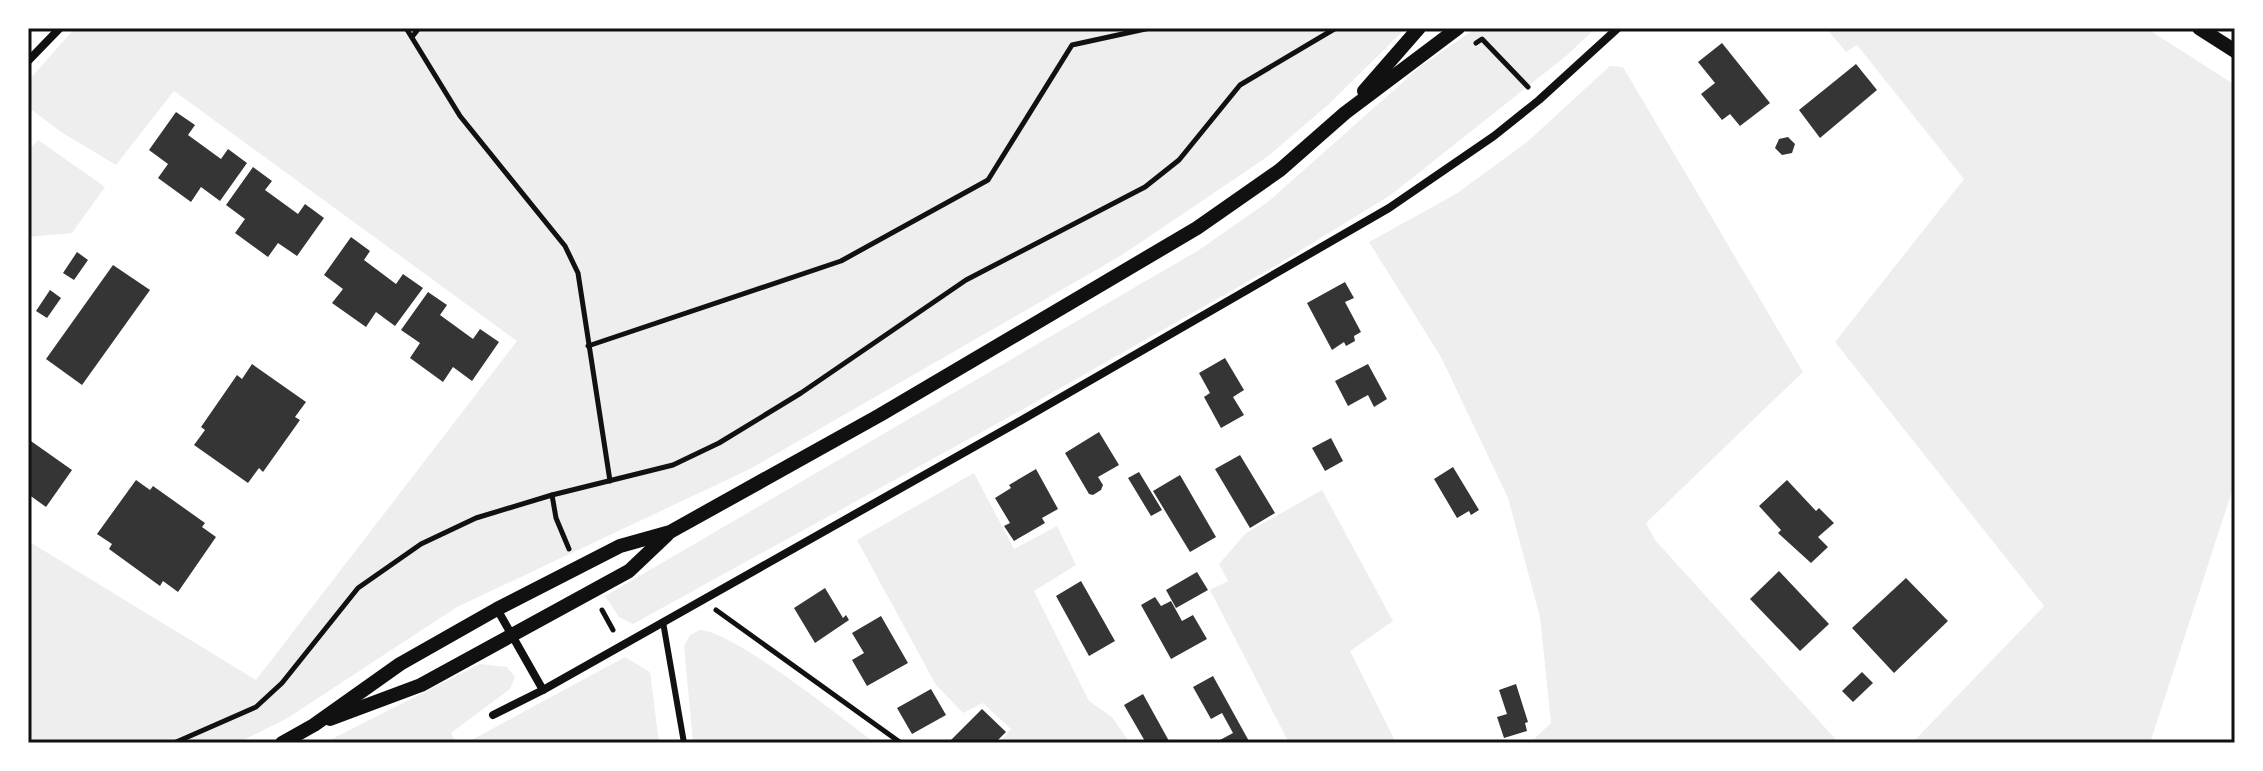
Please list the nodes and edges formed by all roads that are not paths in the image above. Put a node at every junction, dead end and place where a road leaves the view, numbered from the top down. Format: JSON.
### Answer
{"nodes":[{"id":1,"x":60,"y":28,"type":"edge"},
{"id":2,"x":1419,"y":28,"type":"edge"},
{"id":3,"x":1618,"y":28,"type":"edge"},
{"id":4,"x":2199,"y":28,"type":"edge"},
{"id":5,"x":1455,"y":30,"type":"edge"},
{"id":6,"x":2235,"y":51,"type":"edge"},
{"id":7,"x":28,"y":61,"type":"edge"},
{"id":8,"x":1345,"y":113,"type":"junction"},
{"id":9,"x":670,"y":532,"type":"junction"},
{"id":10,"x":497,"y":609,"type":"junction"},
{"id":11,"x":663,"y":622,"type":"junction"},
{"id":12,"x":512,"y":635,"type":"junction"},
{"id":13,"x":543,"y":690,"type":"junction"},
{"id":14,"x":493,"y":715,"type":"dead end"},
{"id":15,"x":314,"y":725,"type":"junction"},
{"id":16,"x":282,"y":743,"type":"edge"},
{"id":17,"x":684,"y":743,"type":"edge"}],
"edges":[{"from":1,"to":7,"type":"street"},
{"from":2,"to":8,"type":"street"},
{"from":3,"to":11,"type":"street"},
{"from":4,"to":6,"type":"street"},
{"from":5,"to":8,"type":"street"},
{"from":8,"to":9,"type":"street"},
{"from":9,"to":10,"type":"street"},
{"from":9,"to":12,"type":"street"},
{"from":10,"to":12,"type":"street"},
{"from":10,"to":15,"type":"street"},
{"from":11,"to":13,"type":"street"},
{"from":11,"to":17,"type":"lane"},
{"from":12,"to":13,"type":"street"},
{"from":12,"to":15,"type":"street"},
{"from":13,"to":14,"type":"street"},
{"from":15,"to":16,"type":"street"}]}
